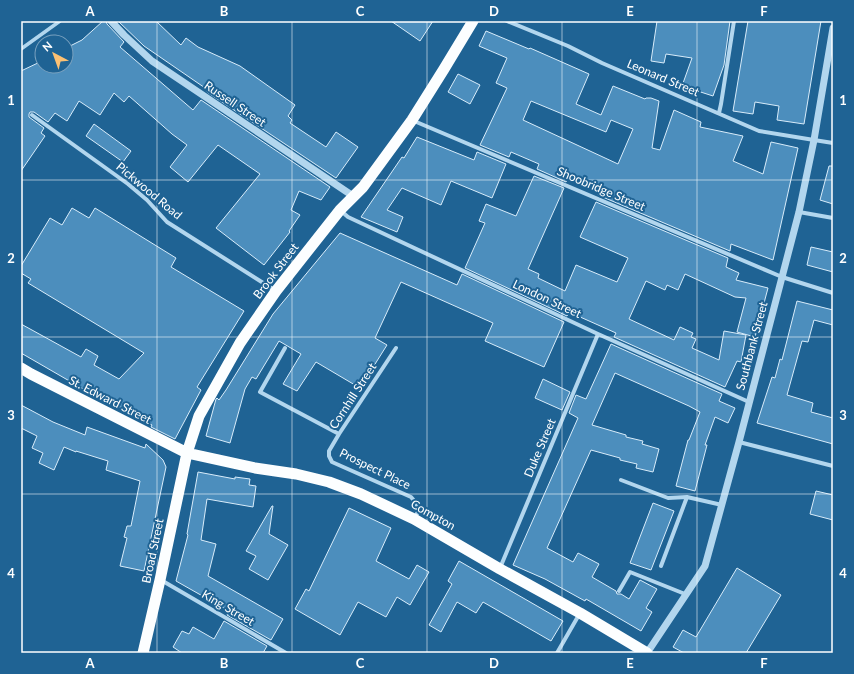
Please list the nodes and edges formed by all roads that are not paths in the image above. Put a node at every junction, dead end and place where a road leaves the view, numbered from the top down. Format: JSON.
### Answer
{"nodes":[{"id":1,"x":60,"y":21,"type":"edge"},
{"id":2,"x":111,"y":21,"type":"edge"},
{"id":3,"x":473,"y":21,"type":"edge"},
{"id":4,"x":507,"y":21,"type":"edge"},
{"id":5,"x":734,"y":21,"type":"edge"},
{"id":6,"x":833,"y":28,"type":"edge"},
{"id":7,"x":21,"y":49,"type":"edge"},
{"id":8,"x":719,"y":113,"type":"junction"},
{"id":9,"x":32,"y":114,"type":"dead end"},
{"id":10,"x":412,"y":120,"type":"junction"},
{"id":11,"x":814,"y":140,"type":"junction"},
{"id":12,"x":833,"y":142,"type":"edge"},
{"id":13,"x":353,"y":196,"type":"junction"},
{"id":14,"x":340,"y":210,"type":"junction"},
{"id":15,"x":799,"y":212,"type":"junction"},
{"id":16,"x":833,"y":218,"type":"edge"},
{"id":17,"x":782,"y":277,"type":"junction"},
{"id":18,"x":276,"y":291,"type":"junction"},
{"id":19,"x":833,"y":293,"type":"edge"},
{"id":20,"x":598,"y":334,"type":"junction"},
{"id":21,"x":284,"y":348,"type":"dead end"},
{"id":22,"x":396,"y":348,"type":"dead end"},
{"id":23,"x":21,"y":368,"type":"edge"},
{"id":24,"x":749,"y":402,"type":"junction"},
{"id":25,"x":339,"y":434,"type":"junction"},
{"id":26,"x":739,"y":442,"type":"junction"},
{"id":27,"x":187,"y":454,"type":"junction"},
{"id":28,"x":329,"y":456,"type":"joint"},
{"id":29,"x":833,"y":466,"type":"edge"},
{"id":30,"x":621,"y":480,"type":"dead end"},
{"id":31,"x":688,"y":497,"type":"junction"},
{"id":32,"x":722,"y":505,"type":"junction"},
{"id":33,"x":414,"y":519,"type":"junction"},
{"id":34,"x":661,"y":566,"type":"dead end"},
{"id":35,"x":500,"y":569,"type":"junction"},
{"id":36,"x":160,"y":580,"type":"junction"},
{"id":37,"x":619,"y":591,"type":"dead end"},
{"id":38,"x":685,"y":594,"type":"junction"},
{"id":39,"x":580,"y":613,"type":"junction"},
{"id":40,"x":143,"y":653,"type":"edge"},
{"id":41,"x":286,"y":653,"type":"edge"},
{"id":42,"x":557,"y":653,"type":"edge"},
{"id":43,"x":647,"y":653,"type":"edge"}],
"edges":[{"from":1,"to":7,"type":"street"},
{"from":2,"to":13,"type":"street","name":"Russell Street"},
{"from":3,"to":10,"type":"highway","name":"Brook Street"},
{"from":4,"to":8,"type":"street","name":"Leonard Street"},
{"from":5,"to":8,"type":"street"},
{"from":6,"to":11,"type":"street","name":"Southbank Street"},
{"from":8,"to":11,"type":"street","name":"Leonard Street"},
{"from":9,"to":18,"type":"street","name":"Pickwood Road"},
{"from":10,"to":13,"type":"highway","name":"Brook Street"},
{"from":10,"to":17,"type":"street","name":"Shoobridge Street"},
{"from":11,"to":12,"type":"street","name":"Leonard Street"},
{"from":11,"to":15,"type":"street","name":"Southbank Street"},
{"from":13,"to":14,"type":"highway","name":"Brook Street"},
{"from":14,"to":18,"type":"highway","name":"Brook Street"},
{"from":14,"to":20,"type":"street","name":"London Street"},
{"from":15,"to":16,"type":"street"},
{"from":15,"to":17,"type":"street","name":"Southbank Street"},
{"from":17,"to":19,"type":"street","name":"Shoobridge Street"},
{"from":17,"to":24,"type":"street","name":"Southbank Street"},
{"from":18,"to":27,"type":"highway","name":"Brook Street"},
{"from":20,"to":24,"type":"street","name":"London Street"},
{"from":20,"to":35,"type":"street","name":"Duke Street"},
{"from":21,"to":25,"type":"street"},
{"from":22,"to":25,"type":"street","name":"Cornhill Street"},
{"from":23,"to":27,"type":"highway","name":"St. Edward Street"},
{"from":24,"to":26,"type":"street","name":"Southbank Street"},
{"from":25,"to":28,"type":"street","name":"Cornhill Street"},
{"from":26,"to":29,"type":"street"},
{"from":26,"to":32,"type":"street","name":"Southbank Street"},
{"from":27,"to":33,"type":"highway","name":"Compton"},
{"from":27,"to":36,"type":"highway","name":"Broad Street"},
{"from":28,"to":33,"type":"street","name":"Prospect Place"},
{"from":30,"to":31,"type":"street"},
{"from":31,"to":32,"type":"street"},
{"from":31,"to":34,"type":"street"},
{"from":32,"to":38,"type":"street","name":"Southbank Street"},
{"from":33,"to":35,"type":"highway","name":"Compton"},
{"from":35,"to":39,"type":"highway","name":"Compton"},
{"from":36,"to":40,"type":"highway","name":"Broad Street"},
{"from":36,"to":41,"type":"street","name":"King Street"},
{"from":37,"to":38,"type":"street"},
{"from":38,"to":43,"type":"street","name":"Southbank Street"},
{"from":39,"to":42,"type":"street"},
{"from":39,"to":43,"type":"highway","name":"Compton"}]}
